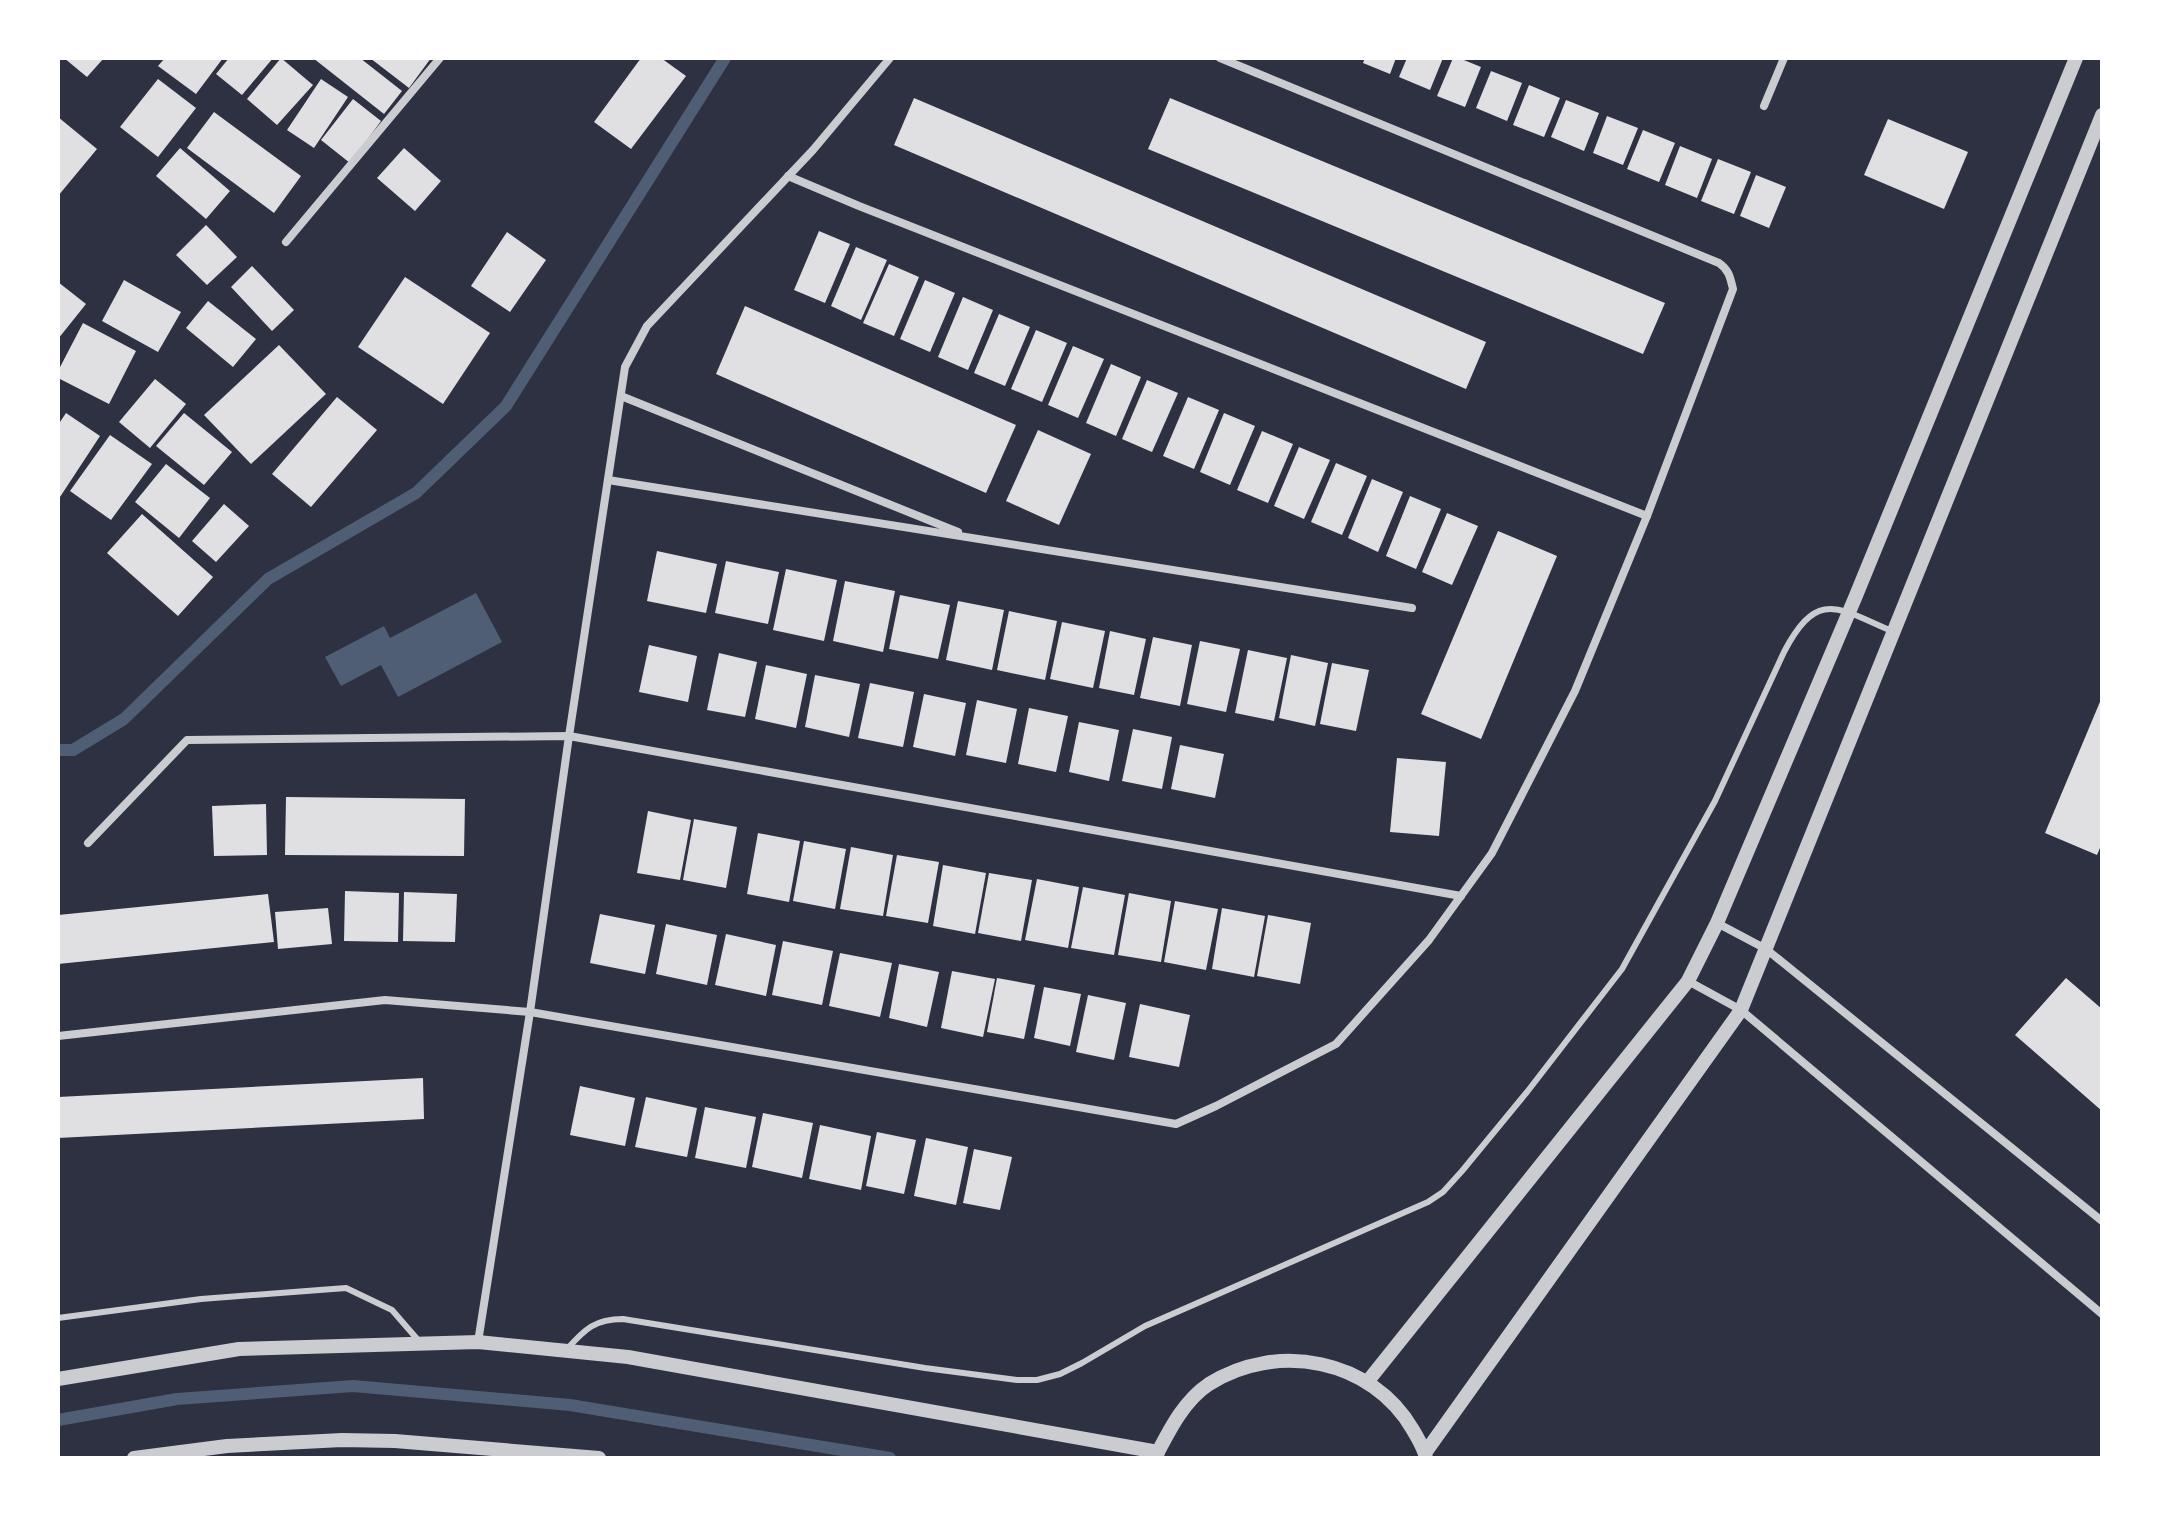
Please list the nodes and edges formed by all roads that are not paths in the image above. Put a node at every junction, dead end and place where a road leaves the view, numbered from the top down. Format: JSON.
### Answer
{"nodes":[{"id":1,"x":440,"y":58,"type":"edge"},
{"id":2,"x":890,"y":58,"type":"edge"},
{"id":3,"x":1220,"y":58,"type":"edge"},
{"id":4,"x":1784,"y":58,"type":"edge"},
{"id":5,"x":2076,"y":58,"type":"edge"},
{"id":6,"x":1764,"y":106,"type":"dead end"},
{"id":7,"x":2102,"y":115,"type":"edge"},
{"id":8,"x":788,"y":176,"type":"junction"},
{"id":9,"x":286,"y":242,"type":"dead end"},
{"id":10,"x":621,"y":396,"type":"junction"},
{"id":11,"x":608,"y":480,"type":"junction"},
{"id":12,"x":1647,"y":516,"type":"junction"},
{"id":13,"x":974,"y":538,"type":"junction"},
{"id":14,"x":1412,"y":608,"type":"dead end"},
{"id":15,"x":1848,"y":613,"type":"junction"},
{"id":16,"x":1894,"y":632,"type":"junction"},
{"id":17,"x":569,"y":736,"type":"junction"},
{"id":18,"x":88,"y":843,"type":"dead end"},
{"id":19,"x":1461,"y":896,"type":"junction"},
{"id":20,"x":1717,"y":923,"type":"junction"},
{"id":21,"x":1766,"y":949,"type":"junction"},
{"id":22,"x":1688,"y":981,"type":"junction"},
{"id":23,"x":1741,"y":1010,"type":"junction"},
{"id":24,"x":530,"y":1012,"type":"junction"},
{"id":25,"x":58,"y":1036,"type":"edge"},
{"id":26,"x":2102,"y":1221,"type":"edge"},
{"id":27,"x":2102,"y":1314,"type":"edge"},
{"id":28,"x":58,"y":1318,"type":"edge"},
{"id":29,"x":478,"y":1342,"type":"junction"},
{"id":30,"x":420,"y":1343,"type":"junction"},
{"id":31,"x":564,"y":1351,"type":"junction"},
{"id":32,"x":58,"y":1379,"type":"edge"},
{"id":33,"x":1368,"y":1381,"type":"junction"},
{"id":34,"x":1157,"y":1455,"type":"edge"},
{"id":35,"x":1426,"y":1455,"type":"edge"},
{"id":36,"x":134,"y":1458,"type":"edge"},
{"id":37,"x":599,"y":1458,"type":"edge"}],
"edges":[{"from":1,"to":9,"type":"street"},
{"from":2,"to":8,"type":"street"},
{"from":3,"to":12,"type":"street"},
{"from":4,"to":6,"type":"street"},
{"from":5,"to":15,"type":"street"},
{"from":7,"to":16,"type":"street"},
{"from":8,"to":10,"type":"street"},
{"from":8,"to":12,"type":"street"},
{"from":10,"to":11,"type":"street"},
{"from":10,"to":13,"type":"street"},
{"from":11,"to":13,"type":"street"},
{"from":11,"to":17,"type":"street"},
{"from":12,"to":19,"type":"street"},
{"from":13,"to":14,"type":"street"},
{"from":15,"to":16,"type":"lane"},
{"from":15,"to":20,"type":"street"},
{"from":15,"to":31,"type":"lane"},
{"from":16,"to":21,"type":"street"},
{"from":17,"to":18,"type":"street"},
{"from":17,"to":19,"type":"street"},
{"from":17,"to":24,"type":"street"},
{"from":19,"to":24,"type":"street"},
{"from":20,"to":21,"type":"street"},
{"from":20,"to":22,"type":"street"},
{"from":21,"to":23,"type":"street"},
{"from":21,"to":26,"type":"street"},
{"from":22,"to":23,"type":"street"},
{"from":22,"to":33,"type":"street"},
{"from":23,"to":27,"type":"street"},
{"from":23,"to":35,"type":"street"},
{"from":24,"to":25,"type":"street"},
{"from":24,"to":29,"type":"street"},
{"from":28,"to":30,"type":"lane"},
{"from":29,"to":30,"type":"street"},
{"from":29,"to":31,"type":"street"},
{"from":30,"to":32,"type":"street"},
{"from":31,"to":34,"type":"street"},
{"from":33,"to":34,"type":"street"},
{"from":33,"to":35,"type":"street"},
{"from":36,"to":37,"type":"street"}]}
